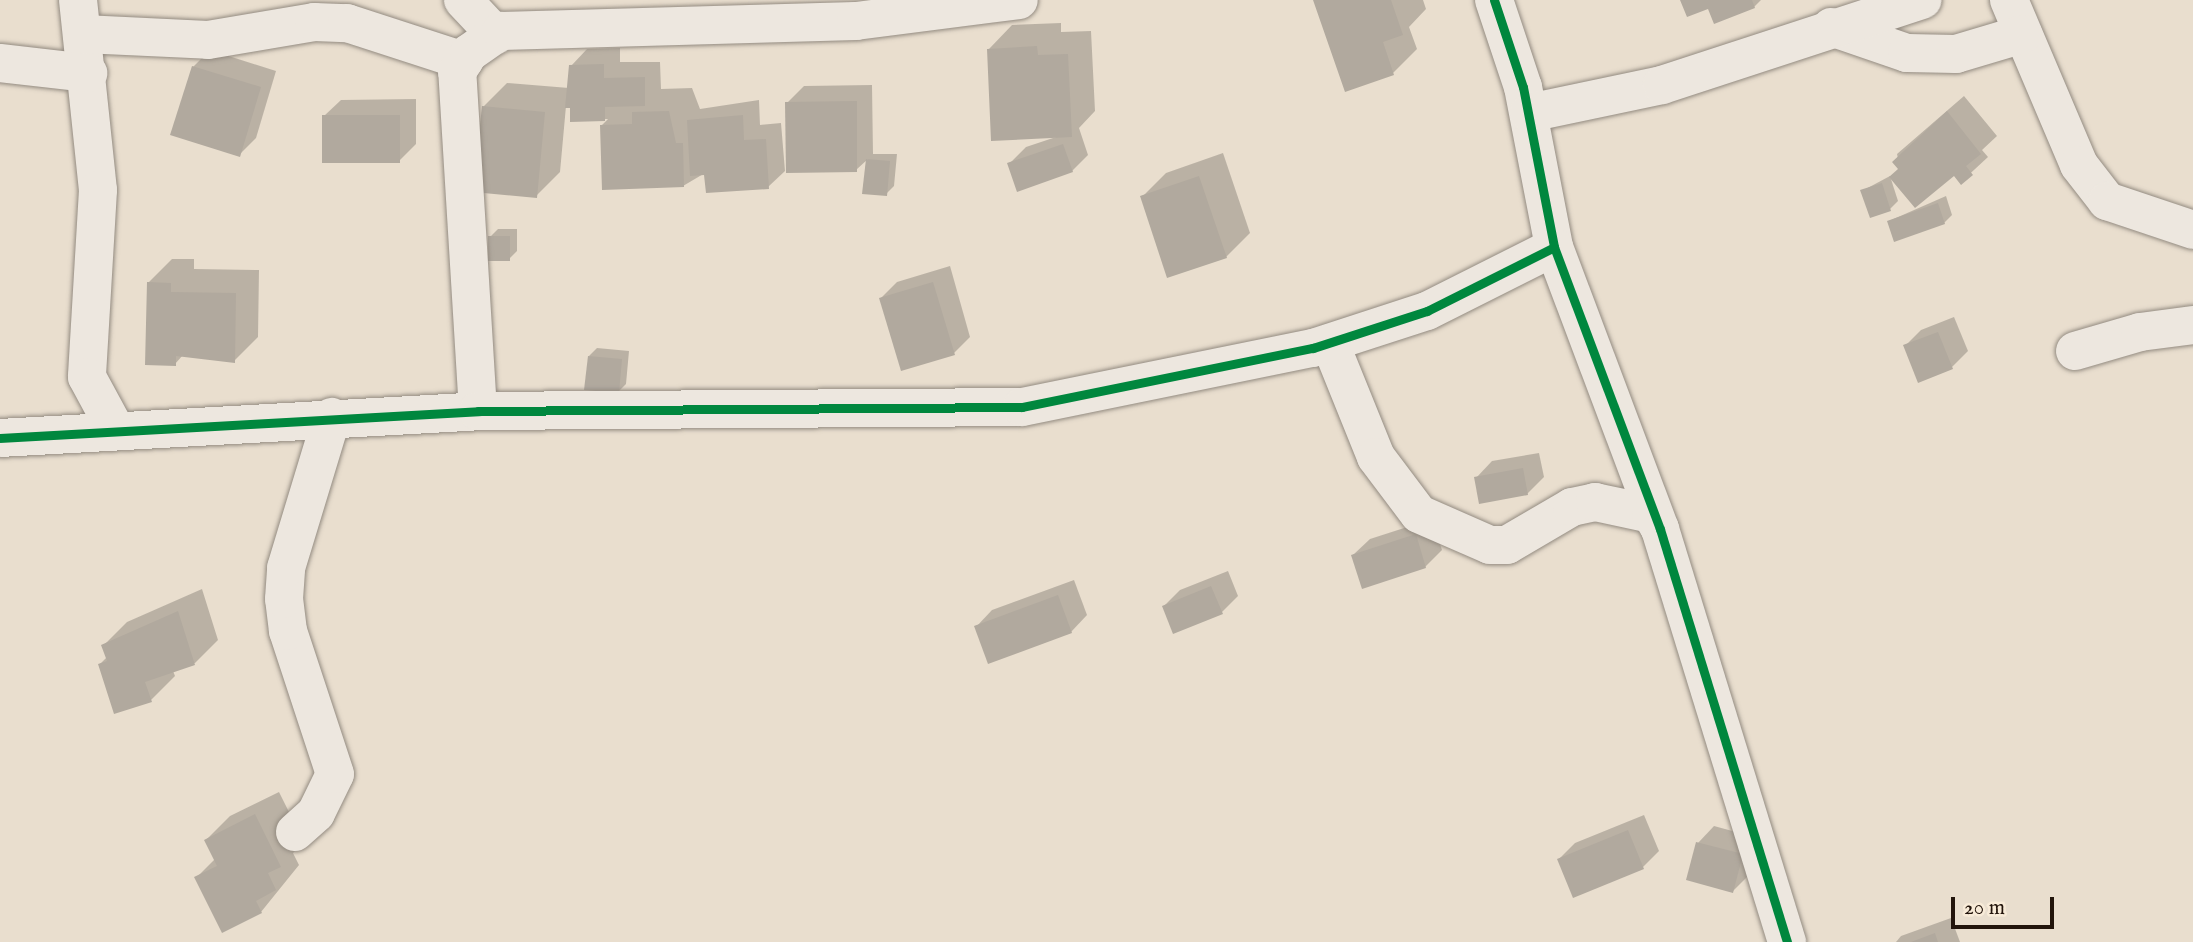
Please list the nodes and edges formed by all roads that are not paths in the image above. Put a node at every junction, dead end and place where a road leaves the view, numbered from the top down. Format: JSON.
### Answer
{"nodes":[{"id":1,"x":463,"y":0,"type":"edge"},
{"id":2,"x":1019,"y":0,"type":"edge"},
{"id":3,"x":1494,"y":0,"type":"edge"},
{"id":4,"x":1922,"y":0,"type":"edge"},
{"id":5,"x":80,"y":17,"type":"edge"},
{"id":6,"x":2016,"y":17,"type":"edge"},
{"id":7,"x":1831,"y":27,"type":"junction"},
{"id":8,"x":496,"y":35,"type":"junction"},
{"id":9,"x":464,"y":61,"type":"junction"},
{"id":10,"x":0,"y":63,"type":"edge"},
{"id":11,"x":88,"y":73,"type":"junction"},
{"id":12,"x":1528,"y":113,"type":"junction"},
{"id":13,"x":2193,"y":230,"type":"edge"},
{"id":14,"x":1554,"y":247,"type":"junction"},
{"id":15,"x":2193,"y":325,"type":"edge"},
{"id":16,"x":1330,"y":343,"type":"junction"},
{"id":17,"x":2075,"y":351,"type":"dead end"},
{"id":18,"x":478,"y":411,"type":"junction"},
{"id":19,"x":332,"y":418,"type":"junction"},
{"id":20,"x":114,"y":427,"type":"junction"},
{"id":21,"x":0,"y":438,"type":"edge"},
{"id":22,"x":1660,"y":529,"type":"junction"},
{"id":23,"x":295,"y":832,"type":"dead end"},
{"id":24,"x":1787,"y":942,"type":"edge"}],
"edges":[{"from":1,"to":8,"type":"street"},
{"from":2,"to":8,"type":"street"},
{"from":3,"to":12,"type":"street"},
{"from":4,"to":7,"type":"street"},
{"from":5,"to":9,"type":"street"},
{"from":5,"to":11,"type":"street"},
{"from":6,"to":7,"type":"street"},
{"from":6,"to":13,"type":"street"},
{"from":7,"to":12,"type":"street"},
{"from":8,"to":9,"type":"street"},
{"from":9,"to":18,"type":"street"},
{"from":10,"to":11,"type":"street"},
{"from":11,"to":20,"type":"street"},
{"from":12,"to":14,"type":"street"},
{"from":14,"to":16,"type":"street"},
{"from":14,"to":22,"type":"street"},
{"from":15,"to":17,"type":"street"},
{"from":16,"to":18,"type":"street"},
{"from":16,"to":22,"type":"street"},
{"from":18,"to":19,"type":"street"},
{"from":19,"to":20,"type":"street"},
{"from":19,"to":23,"type":"street"},
{"from":20,"to":21,"type":"street"},
{"from":22,"to":24,"type":"street"}]}
